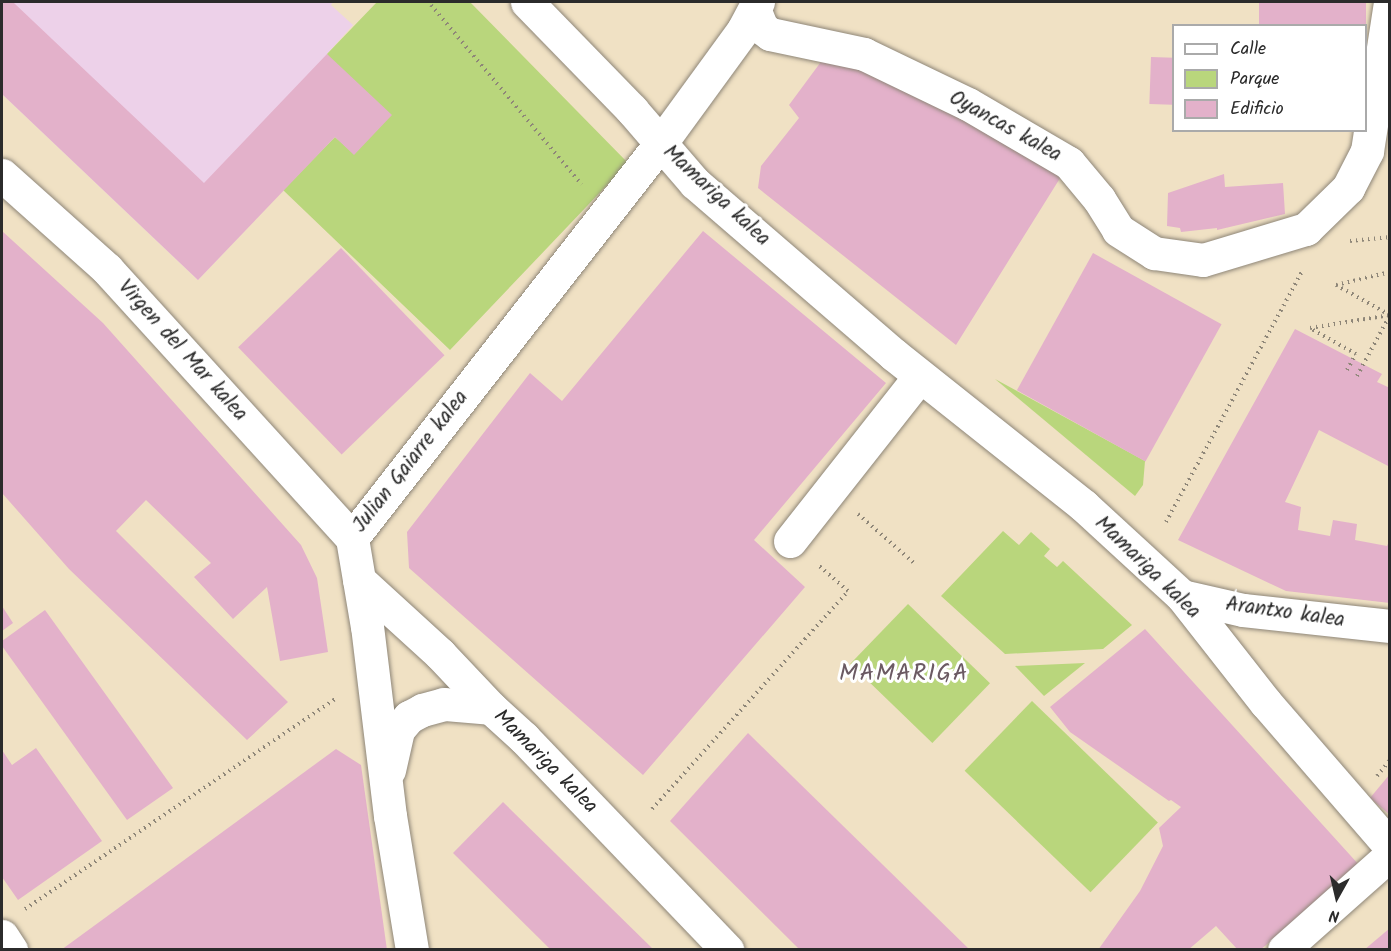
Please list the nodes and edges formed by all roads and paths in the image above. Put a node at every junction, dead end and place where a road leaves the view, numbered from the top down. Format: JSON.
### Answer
{"nodes":[{"id":1,"x":527,"y":2,"type":"edge"},
{"id":2,"x":1389,"y":2,"type":"edge"},
{"id":3,"x":431,"y":5,"type":"dead end"},
{"id":4,"x":757,"y":6,"type":"edge"},
{"id":5,"x":660,"y":144,"type":"junction"},
{"id":6,"x":2,"y":175,"type":"edge"},
{"id":7,"x":605,"y":212,"type":"junction"},
{"id":8,"x":1304,"y":269,"type":"dead end"},
{"id":9,"x":1389,"y":272,"type":"edge"},
{"id":10,"x":1389,"y":315,"type":"edge"},
{"id":11,"x":1347,"y":370,"type":"dead end"},
{"id":12,"x":921,"y":376,"type":"junction"},
{"id":13,"x":1358,"y":376,"type":"dead end"},
{"id":14,"x":831,"y":492,"type":"junction"},
{"id":15,"x":1166,"y":522,"type":"dead end"},
{"id":16,"x":352,"y":538,"type":"junction"},
{"id":17,"x":790,"y":541,"type":"dead end"},
{"id":18,"x":914,"y":563,"type":"dead end"},
{"id":19,"x":359,"y":580,"type":"junction"},
{"id":20,"x":848,"y":591,"type":"dead end"},
{"id":21,"x":1182,"y":596,"type":"junction"},
{"id":22,"x":1389,"y":626,"type":"edge"},
{"id":23,"x":371,"y":675,"type":"junction"},
{"id":24,"x":491,"y":708,"type":"junction"},
{"id":25,"x":387,"y":790,"type":"junction"},
{"id":26,"x":652,"y":809,"type":"dead end"},
{"id":27,"x":1389,"y":846,"type":"edge"},
{"id":28,"x":1389,"y":856,"type":"edge"},
{"id":29,"x":11,"y":924,"type":"edge"},
{"id":30,"x":11,"y":950,"type":"edge"},
{"id":31,"x":412,"y":950,"type":"edge"},
{"id":32,"x":727,"y":950,"type":"edge"},
{"id":33,"x":1284,"y":950,"type":"edge"}],
"edges":[{"from":1,"to":5,"type":"street","name":"Mamariga kalea"},
{"from":2,"to":4,"type":"street","name":"Oyancas kalea"},
{"from":3,"to":7,"type":"path"},
{"from":4,"to":5,"type":"street","name":"Julian Gaiarre kalea"},
{"from":5,"to":7,"type":"street","name":"Julian Gaiarre kalea"},
{"from":5,"to":12,"type":"street","name":"Mamariga kalea"},
{"from":6,"to":16,"type":"street","name":"Virgen del Mar kalea"},
{"from":7,"to":16,"type":"street","name":"Julian Gaiarre kalea"},
{"from":8,"to":15,"type":"path"},
{"from":9,"to":10,"type":"path"},
{"from":10,"to":11,"type":"path"},
{"from":10,"to":13,"type":"path"},
{"from":12,"to":14,"type":"street"},
{"from":12,"to":21,"type":"street","name":"Mamariga kalea"},
{"from":14,"to":17,"type":"street"},
{"from":14,"to":18,"type":"path"},
{"from":16,"to":19,"type":"street","name":"Julian Gaiarre kalea"},
{"from":19,"to":23,"type":"street","name":"Julian Gaiarre kalea"},
{"from":19,"to":24,"type":"street","name":"Mamariga kalea"},
{"from":20,"to":26,"type":"path"},
{"from":21,"to":22,"type":"street","name":"Arantxo kalea"},
{"from":21,"to":27,"type":"street","name":"Mamariga kalea"},
{"from":23,"to":25,"type":"street","name":"Julian Gaiarre kalea"},
{"from":23,"to":29,"type":"path"},
{"from":24,"to":25,"type":"street"},
{"from":24,"to":32,"type":"street","name":"Mamariga kalea"},
{"from":25,"to":31,"type":"street","name":"Julian Gaiarre kalea"},
{"from":28,"to":33,"type":"street"},
{"from":29,"to":30,"type":"street"}]}
